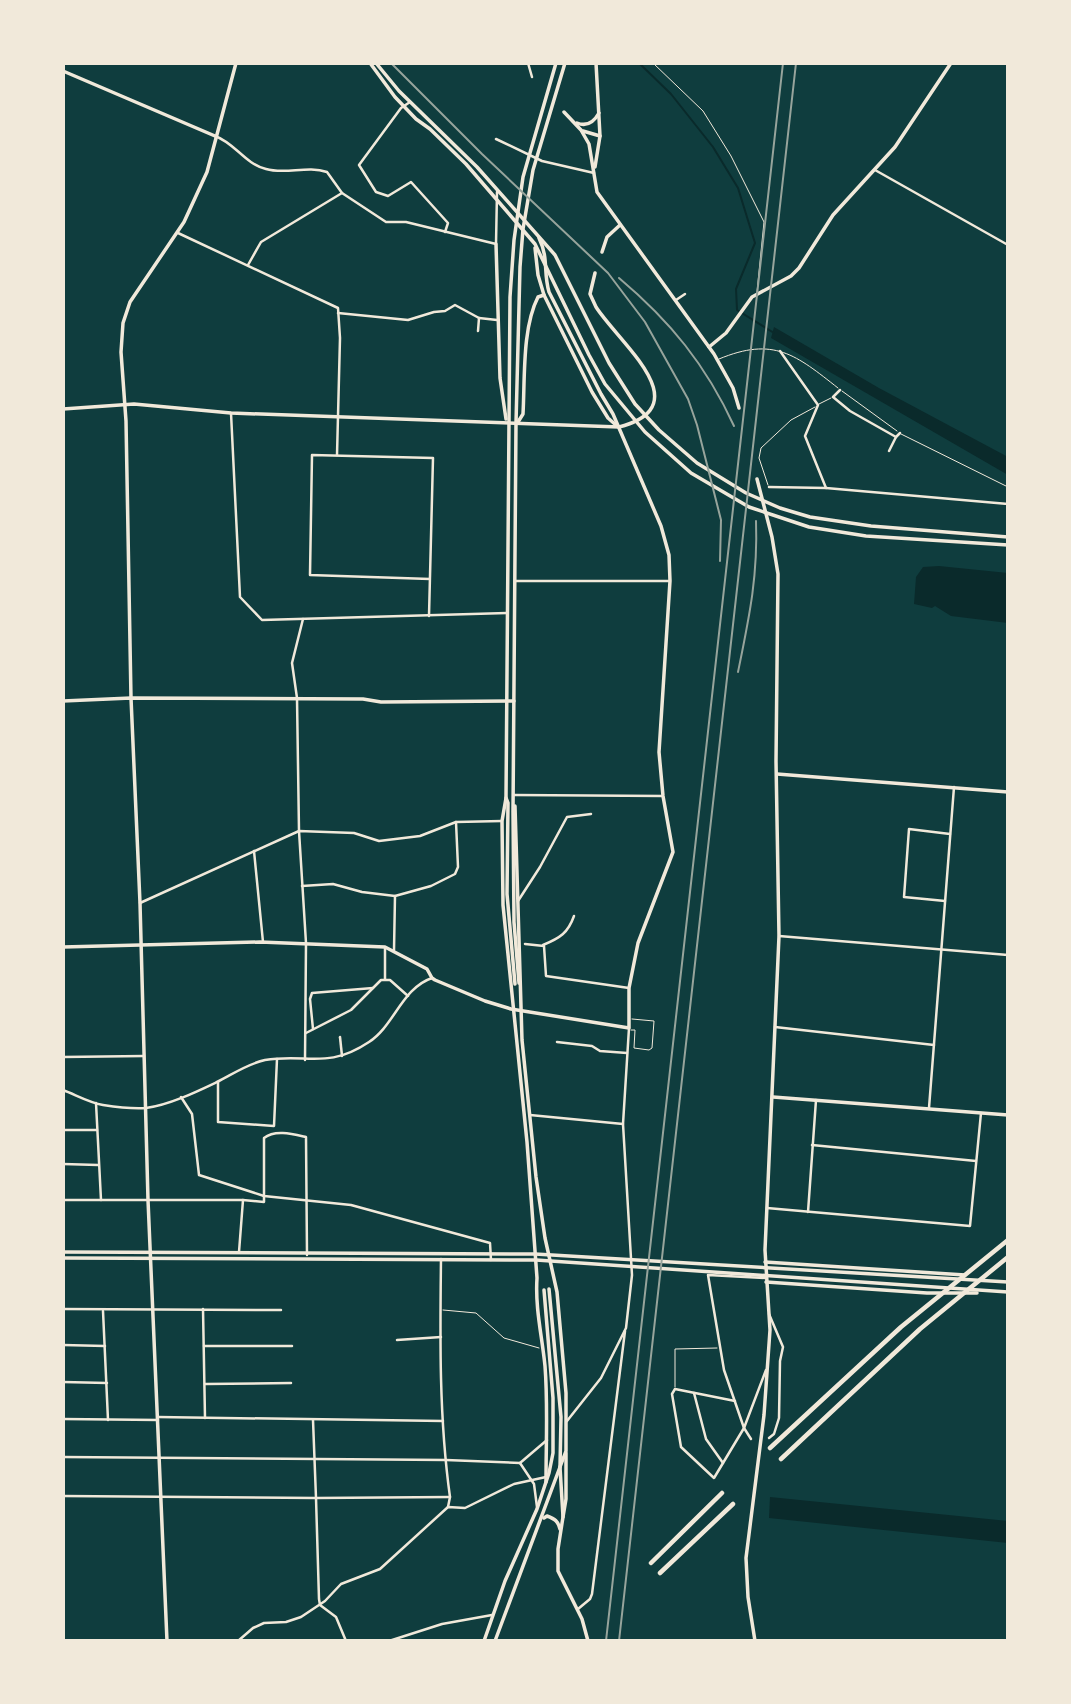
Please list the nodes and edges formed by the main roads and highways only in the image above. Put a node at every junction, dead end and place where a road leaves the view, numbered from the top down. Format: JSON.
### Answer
{"nodes":[{"id":1,"x":1008,"y":1240,"type":"edge"},
{"id":2,"x":1008,"y":1257,"type":"edge"},
{"id":3,"x":770,"y":1448,"type":"dead end"},
{"id":4,"x":781,"y":1459,"type":"dead end"},
{"id":5,"x":722,"y":1493,"type":"dead end"},
{"id":6,"x":733,"y":1504,"type":"dead end"},
{"id":7,"x":651,"y":1563,"type":"dead end"},
{"id":8,"x":660,"y":1573,"type":"dead end"}],
"edges":[{"from":1,"to":3,"type":"highway"},
{"from":2,"to":4,"type":"highway"},
{"from":5,"to":7,"type":"highway"},
{"from":6,"to":8,"type":"highway"}]}
